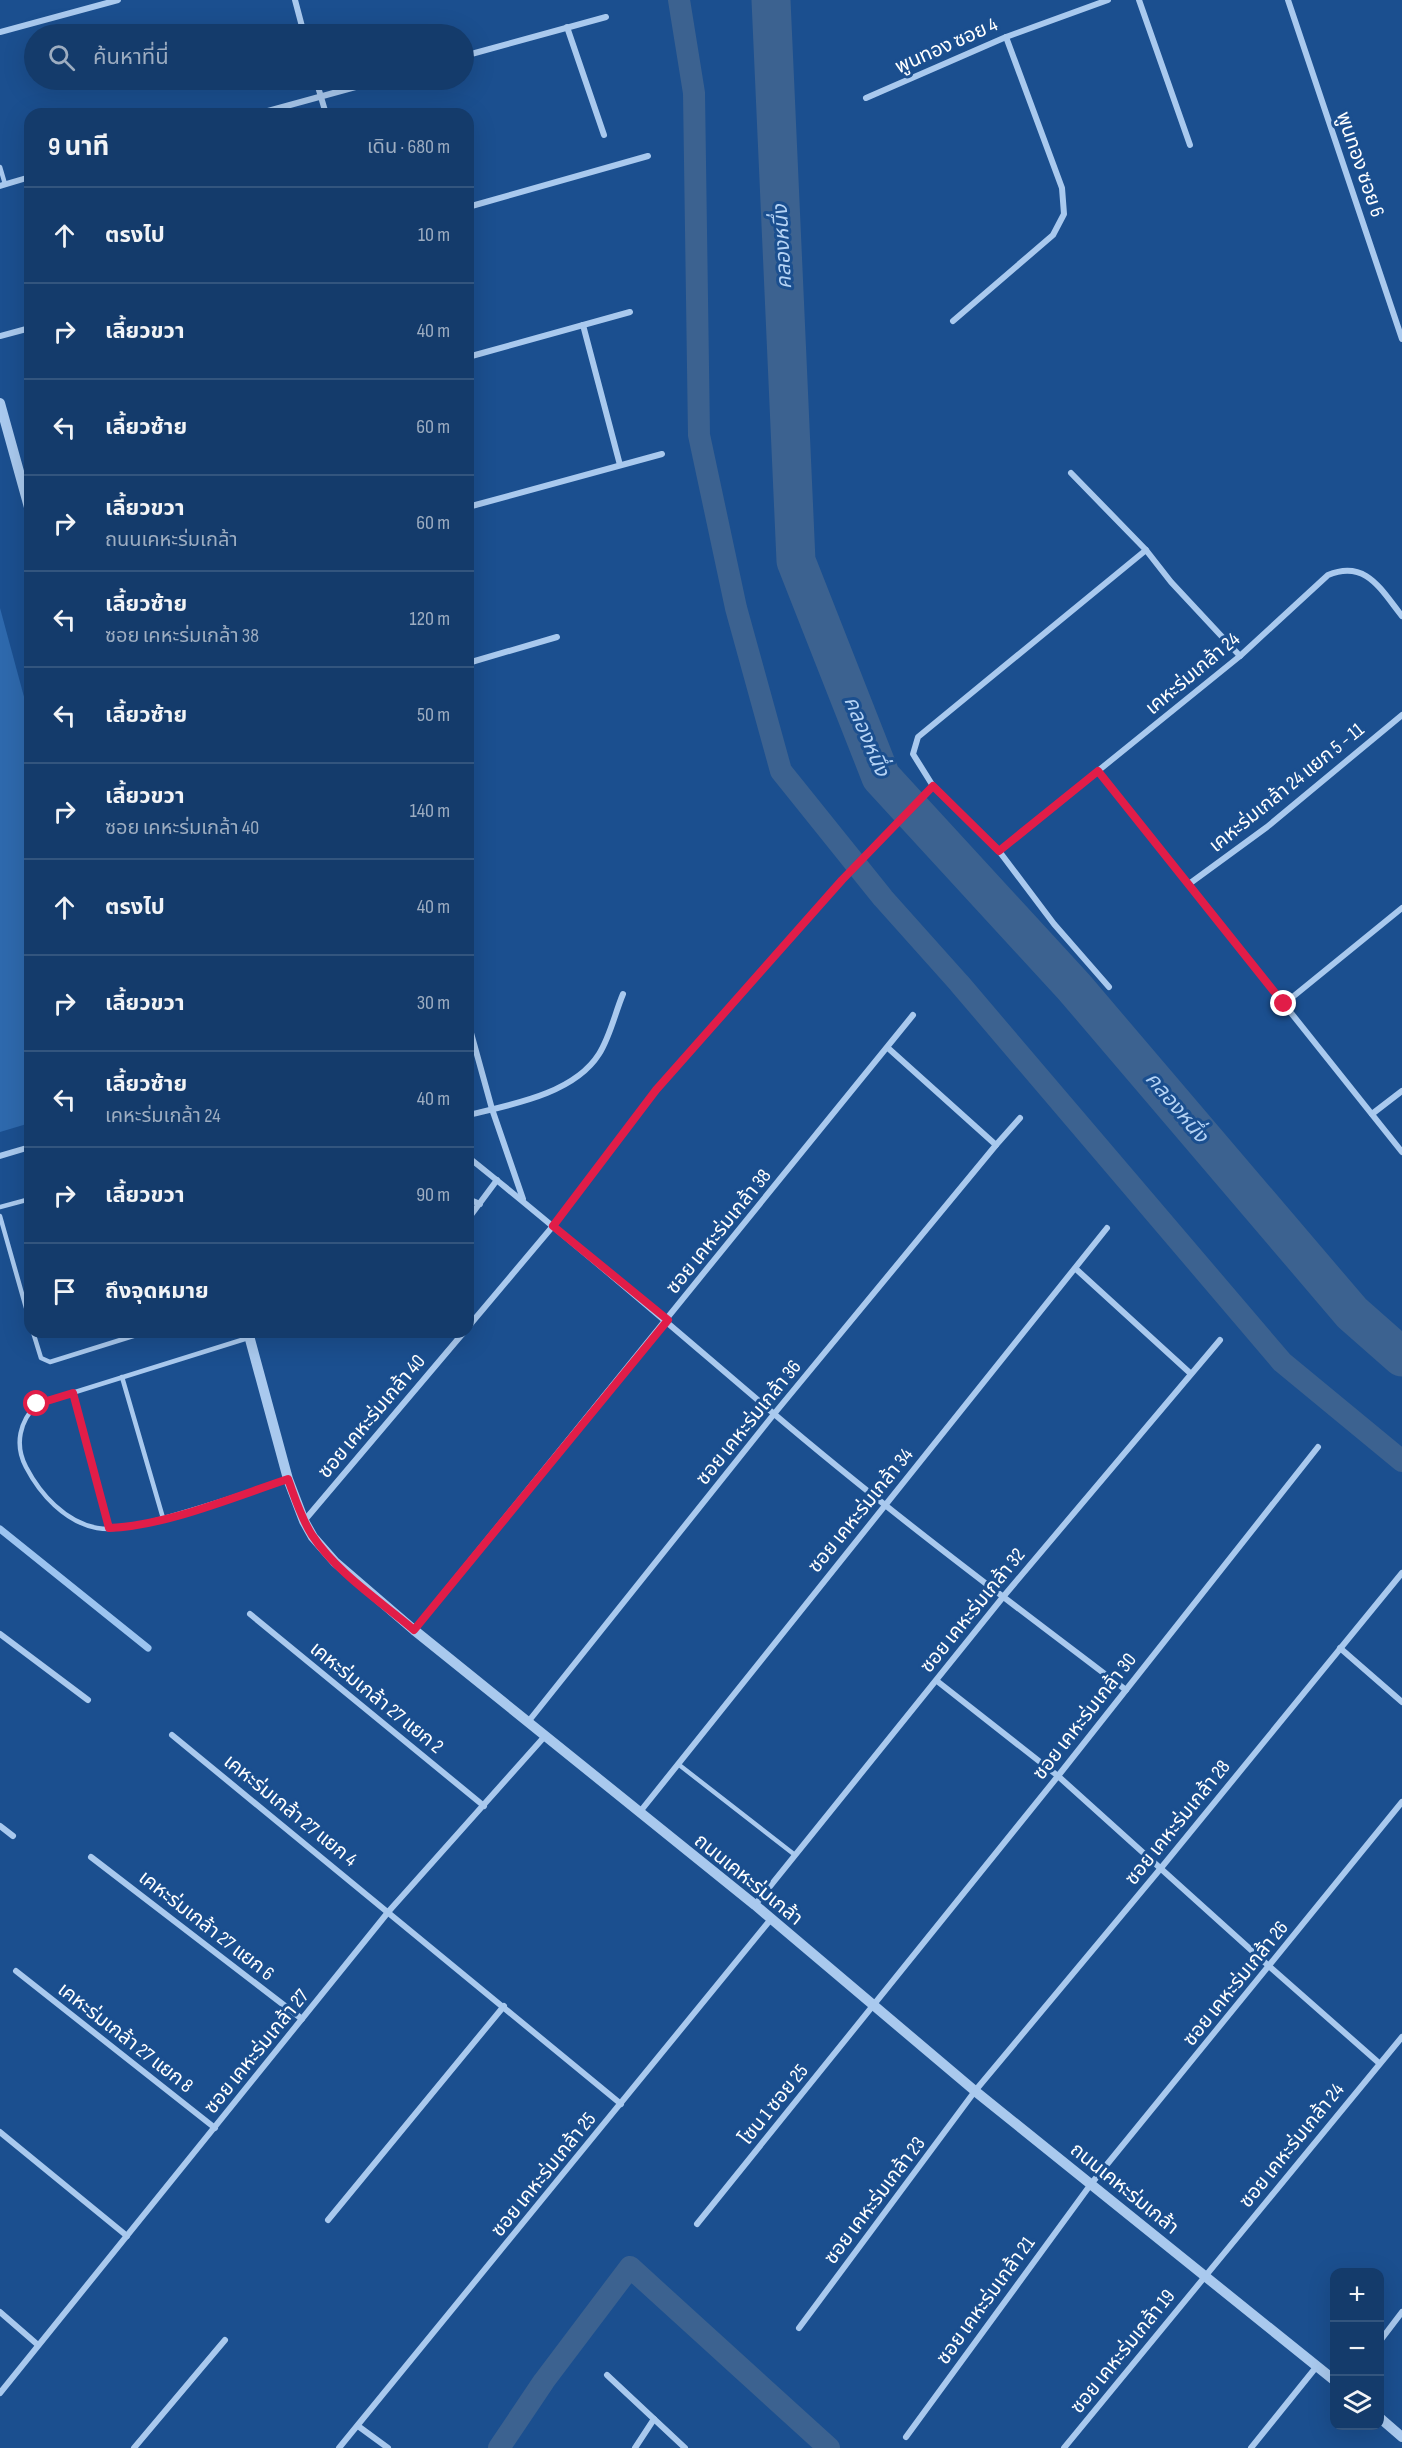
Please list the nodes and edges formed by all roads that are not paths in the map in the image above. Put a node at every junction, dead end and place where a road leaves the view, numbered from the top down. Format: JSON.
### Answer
{"nodes":[{"id":1,"x":118,"y":0,"type":"edge"},
{"id":2,"x":295,"y":0,"type":"edge"},
{"id":3,"x":1108,"y":0,"type":"edge"},
{"id":4,"x":1139,"y":0,"type":"edge"},
{"id":5,"x":1288,"y":0,"type":"edge"},
{"id":6,"x":606,"y":17,"type":"dead end"},
{"id":7,"x":30,"y":24,"type":"edge"},
{"id":8,"x":301,"y":24,"type":"edge"},
{"id":9,"x":24,"y":25,"type":"edge"},
{"id":10,"x":567,"y":27,"type":"junction"},
{"id":11,"x":0,"y":32,"type":"edge"},
{"id":12,"x":1006,"y":37,"type":"junction"},
{"id":13,"x":474,"y":53,"type":"edge"},
{"id":14,"x":319,"y":90,"type":"edge"},
{"id":15,"x":344,"y":90,"type":"edge"},
{"id":16,"x":321,"y":96,"type":"junction"},
{"id":17,"x":866,"y":98,"type":"dead end"},
{"id":18,"x":278,"y":108,"type":"edge"},
{"id":19,"x":324,"y":108,"type":"edge"},
{"id":20,"x":604,"y":135,"type":"dead end"},
{"id":21,"x":1190,"y":145,"type":"dead end"},
{"id":22,"x":648,"y":156,"type":"dead end"},
{"id":23,"x":0,"y":167,"type":"edge"},
{"id":24,"x":24,"y":179,"type":"edge"},
{"id":25,"x":2,"y":185,"type":"edge"},
{"id":26,"x":474,"y":205,"type":"edge"},
{"id":27,"x":630,"y":312,"type":"dead end"},
{"id":28,"x":953,"y":321,"type":"dead end"},
{"id":29,"x":583,"y":325,"type":"junction"},
{"id":30,"x":24,"y":330,"type":"edge"},
{"id":31,"x":0,"y":336,"type":"edge"},
{"id":32,"x":1402,"y":339,"type":"edge"},
{"id":33,"x":474,"y":355,"type":"edge"},
{"id":34,"x":0,"y":403,"type":"edge"},
{"id":35,"x":662,"y":454,"type":"dead end"},
{"id":36,"x":620,"y":465,"type":"junction"},
{"id":37,"x":24,"y":472,"type":"edge"},
{"id":38,"x":1071,"y":473,"type":"dead end"},
{"id":39,"x":474,"y":505,"type":"edge"},
{"id":40,"x":1146,"y":550,"type":"junction"},
{"id":41,"x":1402,"y":616,"type":"edge"},
{"id":42,"x":557,"y":637,"type":"dead end"},
{"id":43,"x":1240,"y":656,"type":"junction"},
{"id":44,"x":474,"y":661,"type":"edge"},
{"id":45,"x":1402,"y":715,"type":"edge"},
{"id":46,"x":1098,"y":771,"type":"junction"},
{"id":47,"x":932,"y":787,"type":"junction"},
{"id":48,"x":999,"y":851,"type":"junction"},
{"id":49,"x":1189,"y":884,"type":"junction"},
{"id":50,"x":1402,"y":908,"type":"edge"},
{"id":51,"x":1109,"y":987,"type":"dead end"},
{"id":52,"x":623,"y":994,"type":"dead end"},
{"id":53,"x":1284,"y":1004,"type":"junction"},
{"id":54,"x":913,"y":1015,"type":"dead end"},
{"id":55,"x":474,"y":1044,"type":"edge"},
{"id":56,"x":888,"y":1048,"type":"junction"},
{"id":57,"x":1402,"y":1091,"type":"edge"},
{"id":58,"x":492,"y":1109,"type":"junction"},
{"id":59,"x":474,"y":1114,"type":"edge"},
{"id":60,"x":1372,"y":1114,"type":"junction"},
{"id":61,"x":1020,"y":1118,"type":"dead end"},
{"id":62,"x":996,"y":1145,"type":"junction"},
{"id":63,"x":24,"y":1149,"type":"edge"},
{"id":64,"x":1402,"y":1152,"type":"edge"},
{"id":65,"x":0,"y":1156,"type":"edge"},
{"id":66,"x":474,"y":1162,"type":"edge"},
{"id":67,"x":497,"y":1180,"type":"junction"},
{"id":68,"x":24,"y":1201,"type":"edge"},
{"id":69,"x":524,"y":1201,"type":"junction"},
{"id":70,"x":474,"y":1202,"type":"edge"},
{"id":71,"x":480,"y":1204,"type":"junction"},
{"id":72,"x":0,"y":1207,"type":"edge"},
{"id":73,"x":474,"y":1212,"type":"edge"},
{"id":74,"x":0,"y":1216,"type":"edge"},
{"id":75,"x":553,"y":1226,"type":"junction"},
{"id":76,"x":1107,"y":1228,"type":"dead end"},
{"id":77,"x":1076,"y":1269,"type":"junction"},
{"id":78,"x":24,"y":1301,"type":"edge"},
{"id":79,"x":474,"y":1320,"type":"edge"},
{"id":80,"x":668,"y":1320,"type":"junction"},
{"id":81,"x":35,"y":1338,"type":"edge"},
{"id":82,"x":127,"y":1338,"type":"edge"},
{"id":83,"x":240,"y":1338,"type":"edge"},
{"id":84,"x":250,"y":1338,"type":"edge"},
{"id":85,"x":459,"y":1338,"type":"edge"},
{"id":86,"x":1220,"y":1340,"type":"dead end"},
{"id":87,"x":1190,"y":1373,"type":"junction"},
{"id":88,"x":122,"y":1377,"type":"junction"},
{"id":89,"x":73,"y":1393,"type":"junction"},
{"id":90,"x":774,"y":1414,"type":"junction"},
{"id":91,"x":1318,"y":1447,"type":"dead end"},
{"id":92,"x":288,"y":1479,"type":"junction"},
{"id":93,"x":885,"y":1504,"type":"junction"},
{"id":94,"x":163,"y":1518,"type":"junction"},
{"id":95,"x":304,"y":1521,"type":"junction"},
{"id":96,"x":109,"y":1528,"type":"junction"},
{"id":97,"x":1402,"y":1573,"type":"edge"},
{"id":98,"x":1003,"y":1597,"type":"junction"},
{"id":99,"x":250,"y":1614,"type":"dead end"},
{"id":100,"x":414,"y":1630,"type":"junction"},
{"id":101,"x":0,"y":1634,"type":"edge"},
{"id":102,"x":1340,"y":1648,"type":"junction"},
{"id":103,"x":937,"y":1681,"type":"junction"},
{"id":104,"x":1126,"y":1690,"type":"junction"},
{"id":105,"x":88,"y":1700,"type":"dead end"},
{"id":106,"x":1402,"y":1702,"type":"edge"},
{"id":107,"x":528,"y":1722,"type":"junction"},
{"id":108,"x":172,"y":1735,"type":"dead end"},
{"id":109,"x":545,"y":1736,"type":"junction"},
{"id":110,"x":678,"y":1764,"type":"junction"},
{"id":111,"x":1058,"y":1776,"type":"junction"},
{"id":112,"x":1402,"y":1802,"type":"edge"},
{"id":113,"x":484,"y":1806,"type":"junction"},
{"id":114,"x":639,"y":1813,"type":"junction"},
{"id":115,"x":0,"y":1826,"type":"edge"},
{"id":116,"x":13,"y":1836,"type":"dead end"},
{"id":117,"x":795,"y":1855,"type":"junction"},
{"id":118,"x":91,"y":1857,"type":"dead end"},
{"id":119,"x":1161,"y":1868,"type":"junction"},
{"id":120,"x":755,"y":1905,"type":"junction"},
{"id":121,"x":389,"y":1911,"type":"junction"},
{"id":122,"x":771,"y":1919,"type":"junction"},
{"id":123,"x":1270,"y":1967,"type":"junction"},
{"id":124,"x":16,"y":1971,"type":"dead end"},
{"id":125,"x":874,"y":2005,"type":"junction"},
{"id":126,"x":504,"y":2006,"type":"junction"},
{"id":127,"x":302,"y":2019,"type":"junction"},
{"id":128,"x":1402,"y":2037,"type":"edge"},
{"id":129,"x":1380,"y":2063,"type":"junction"},
{"id":130,"x":975,"y":2091,"type":"junction"},
{"id":131,"x":621,"y":2104,"type":"junction"},
{"id":132,"x":215,"y":2128,"type":"junction"},
{"id":133,"x":0,"y":2132,"type":"edge"},
{"id":134,"x":1091,"y":2184,"type":"junction"},
{"id":135,"x":328,"y":2220,"type":"dead end"},
{"id":136,"x":697,"y":2223,"type":"dead end"},
{"id":137,"x":127,"y":2236,"type":"junction"},
{"id":138,"x":1205,"y":2276,"type":"junction"},
{"id":139,"x":0,"y":2312,"type":"edge"},
{"id":140,"x":1402,"y":2312,"type":"edge"},
{"id":141,"x":799,"y":2328,"type":"dead end"},
{"id":142,"x":1384,"y":2335,"type":"edge"},
{"id":143,"x":225,"y":2340,"type":"dead end"},
{"id":144,"x":38,"y":2345,"type":"junction"},
{"id":145,"x":1317,"y":2366,"type":"junction"},
{"id":146,"x":608,"y":2375,"type":"dead end"},
{"id":147,"x":1330,"y":2376,"type":"edge"},
{"id":148,"x":0,"y":2393,"type":"edge"},
{"id":149,"x":654,"y":2419,"type":"junction"},
{"id":150,"x":1384,"y":2421,"type":"edge"},
{"id":151,"x":358,"y":2426,"type":"junction"},
{"id":152,"x":906,"y":2437,"type":"dead end"},
{"id":153,"x":1402,"y":2437,"type":"edge"},
{"id":154,"x":134,"y":2448,"type":"edge"},
{"id":155,"x":339,"y":2448,"type":"edge"},
{"id":156,"x":388,"y":2448,"type":"edge"},
{"id":157,"x":635,"y":2448,"type":"edge"},
{"id":158,"x":685,"y":2448,"type":"edge"},
{"id":159,"x":1064,"y":2448,"type":"edge"},
{"id":160,"x":1251,"y":2448,"type":"edge"}],
"edges":[{"from":1,"to":7,"type":"street"},
{"from":2,"to":8,"type":"street"},
{"from":3,"to":12,"type":"street","name":"พูนทอง ซอย 4"},
{"from":4,"to":21,"type":"street"},
{"from":5,"to":32,"type":"street","name":"พูนทอง ซอย 6"},
{"from":6,"to":10,"type":"street"},
{"from":9,"to":11,"type":"street"},
{"from":10,"to":13,"type":"street"},
{"from":10,"to":20,"type":"street"},
{"from":12,"to":17,"type":"street","name":"พูนทอง ซอย 4"},
{"from":12,"to":28,"type":"street"},
{"from":14,"to":16,"type":"street"},
{"from":15,"to":16,"type":"street"},
{"from":16,"to":18,"type":"street"},
{"from":16,"to":19,"type":"street"},
{"from":22,"to":26,"type":"street"},
{"from":23,"to":25,"type":"lane"},
{"from":24,"to":25,"type":"street"},
{"from":27,"to":29,"type":"street"},
{"from":29,"to":33,"type":"street"},
{"from":29,"to":36,"type":"street"},
{"from":30,"to":31,"type":"street"},
{"from":34,"to":37,"type":"street"},
{"from":35,"to":36,"type":"street"},
{"from":36,"to":39,"type":"street"},
{"from":38,"to":40,"type":"street"},
{"from":40,"to":43,"type":"street"},
{"from":40,"to":47,"type":"street"},
{"from":41,"to":43,"type":"street","name":"เคหะร่มเกล้า 24"},
{"from":42,"to":44,"type":"street"},
{"from":43,"to":46,"type":"street","name":"เคหะร่มเกล้า 24"},
{"from":45,"to":49,"type":"street","name":"เคหะร่มเกล้า 24 แยก 5 - 11"},
{"from":46,"to":48,"type":"street","name":"เคหะร่มเกล้า 24"},
{"from":46,"to":49,"type":"street"},
{"from":47,"to":48,"type":"street"},
{"from":47,"to":75,"type":"street"},
{"from":48,"to":51,"type":"street"},
{"from":49,"to":53,"type":"street"},
{"from":50,"to":53,"type":"street"},
{"from":52,"to":58,"type":"street"},
{"from":53,"to":60,"type":"street"},
{"from":54,"to":56,"type":"street","name":"ซอย เคหะร่มเกล้า 38"},
{"from":55,"to":58,"type":"street"},
{"from":56,"to":62,"type":"street"},
{"from":56,"to":80,"type":"street","name":"ซอย เคหะร่มเกล้า 38"},
{"from":57,"to":60,"type":"street"},
{"from":58,"to":59,"type":"street"},
{"from":58,"to":69,"type":"street"},
{"from":60,"to":64,"type":"street"},
{"from":61,"to":62,"type":"street","name":"ซอย เคหะร่มเกล้า 36"},
{"from":62,"to":90,"type":"street","name":"ซอย เคหะร่มเกล้า 36"},
{"from":63,"to":65,"type":"street"},
{"from":66,"to":67,"type":"street"},
{"from":67,"to":69,"type":"street"},
{"from":67,"to":71,"type":"street"},
{"from":68,"to":72,"type":"lane"},
{"from":69,"to":75,"type":"street"},
{"from":70,"to":71,"type":"street"},
{"from":71,"to":73,"type":"street"},
{"from":74,"to":78,"type":"lane"},
{"from":75,"to":79,"type":"street"},
{"from":75,"to":80,"type":"street"},
{"from":76,"to":77,"type":"street","name":"ซอย เคหะร่มเกล้า 34"},
{"from":77,"to":87,"type":"street"},
{"from":77,"to":93,"type":"street","name":"ซอย เคหะร่มเกล้า 34"},
{"from":80,"to":90,"type":"street"},
{"from":80,"to":100,"type":"street","name":"ซอย เคหะร่มเกล้า 38"},
{"from":81,"to":82,"type":"lane"},
{"from":83,"to":88,"type":"lane"},
{"from":84,"to":92,"type":"street","name":"ถนนเคหะร่มเกล้า"},
{"from":85,"to":95,"type":"street","name":"ซอย เคหะร่มเกล้า 40"},
{"from":86,"to":87,"type":"street","name":"ซอย เคหะร่มเกล้า 32"},
{"from":87,"to":98,"type":"street","name":"ซอย เคหะร่มเกล้า 32"},
{"from":88,"to":89,"type":"lane"},
{"from":88,"to":94,"type":"lane"},
{"from":89,"to":96,"type":"lane"},
{"from":89,"to":96,"type":"lane"},
{"from":90,"to":93,"type":"street"},
{"from":90,"to":107,"type":"street","name":"ซอย เคหะร่มเกล้า 36"},
{"from":91,"to":104,"type":"street","name":"ซอย เคหะร่มเกล้า 30"},
{"from":92,"to":94,"type":"lane"},
{"from":92,"to":95,"type":"street","name":"ถนนเคหะร่มเกล้า"},
{"from":93,"to":98,"type":"street"},
{"from":93,"to":110,"type":"street","name":"ซอย เคหะร่มเกล้า 34"},
{"from":94,"to":96,"type":"lane"},
{"from":95,"to":100,"type":"street","name":"ถนนเคหะร่มเกล้า"},
{"from":97,"to":102,"type":"street","name":"ซอย เคหะร่มเกล้า 28"},
{"from":98,"to":103,"type":"street","name":"ซอย เคหะร่มเกล้า 32"},
{"from":98,"to":104,"type":"street"},
{"from":99,"to":113,"type":"street","name":"เคหะร่มเกล้า 27 แยก 2"},
{"from":100,"to":107,"type":"street","name":"ถนนเคหะร่มเกล้า"},
{"from":101,"to":105,"type":"street"},
{"from":102,"to":106,"type":"street"},
{"from":102,"to":119,"type":"street","name":"ซอย เคหะร่มเกล้า 28"},
{"from":103,"to":111,"type":"street"},
{"from":103,"to":117,"type":"street","name":"ซอย เคหะร่มเกล้า 32"},
{"from":104,"to":111,"type":"street","name":"ซอย เคหะร่มเกล้า 30"},
{"from":107,"to":109,"type":"street","name":"ถนนเคหะร่มเกล้า"},
{"from":108,"to":121,"type":"street","name":"เคหะร่มเกล้า 27 แยก 4"},
{"from":109,"to":113,"type":"street","name":"ซอย เคหะร่มเกล้า 27"},
{"from":109,"to":114,"type":"street","name":"ถนนเคหะร่มเกล้า"},
{"from":110,"to":114,"type":"street","name":"ซอย เคหะร่มเกล้า 34"},
{"from":110,"to":117,"type":"lane"},
{"from":111,"to":119,"type":"street"},
{"from":111,"to":125,"type":"street","name":"ซอย เคหะร่มเกล้า 30"},
{"from":112,"to":123,"type":"street","name":"ซอย เคหะร่มเกล้า 26"},
{"from":113,"to":121,"type":"street","name":"ซอย เคหะร่มเกล้า 27"},
{"from":114,"to":120,"type":"street","name":"ถนนเคหะร่มเกล้า"},
{"from":115,"to":116,"type":"street"},
{"from":117,"to":120,"type":"street","name":"ซอย เคหะร่มเกล้า 32"},
{"from":118,"to":127,"type":"street","name":"เคหะร่มเกล้า 27 แยก 6"},
{"from":119,"to":123,"type":"street"},
{"from":119,"to":130,"type":"street","name":"ซอย เคหะร่มเกล้า 28"},
{"from":120,"to":122,"type":"street","name":"ถนนเคหะร่มเกล้า"},
{"from":121,"to":126,"type":"street","name":"เคหะร่มเกล้า 27 แยก 4"},
{"from":121,"to":127,"type":"street","name":"ซอย เคหะร่มเกล้า 27"},
{"from":122,"to":125,"type":"street","name":"ถนนเคหะร่มเกล้า"},
{"from":122,"to":131,"type":"street","name":"ซอย เคหะร่มเกล้า 25"},
{"from":123,"to":129,"type":"street"},
{"from":123,"to":134,"type":"street","name":"ซอย เคหะร่มเกล้า 26"},
{"from":124,"to":132,"type":"street","name":"เคหะร่มเกล้า 27 แยก 8"},
{"from":125,"to":130,"type":"street","name":"ถนนเคหะร่มเกล้า"},
{"from":125,"to":136,"type":"street","name":"โซน 1 ซอย 25"},
{"from":126,"to":131,"type":"street","name":"เคหะร่มเกล้า 27 แยก 4"},
{"from":126,"to":135,"type":"street"},
{"from":127,"to":132,"type":"street","name":"ซอย เคหะร่มเกล้า 27"},
{"from":128,"to":129,"type":"street","name":"ซอย เคหะร่มเกล้า 24"},
{"from":129,"to":138,"type":"street","name":"ซอย เคหะร่มเกล้า 24"},
{"from":130,"to":134,"type":"street","name":"ถนนเคหะร่มเกล้า"},
{"from":130,"to":141,"type":"street","name":"ซอย เคหะร่มเกล้า 23"},
{"from":131,"to":151,"type":"street","name":"ซอย เคหะร่มเกล้า 25"},
{"from":132,"to":137,"type":"street","name":"ซอย เคหะร่มเกล้า 27"},
{"from":133,"to":137,"type":"street"},
{"from":134,"to":138,"type":"street","name":"ถนนเคหะร่มเกล้า"},
{"from":134,"to":152,"type":"street","name":"ซอย เคหะร่มเกล้า 21"},
{"from":137,"to":144,"type":"street","name":"ซอย เคหะร่มเกล้า 27"},
{"from":138,"to":145,"type":"street","name":"ถนนเคหะร่มเกล้า"},
{"from":138,"to":159,"type":"street","name":"ซอย เคหะร่มเกล้า 19"},
{"from":139,"to":144,"type":"street"},
{"from":140,"to":142,"type":"street"},
{"from":143,"to":154,"type":"street"},
{"from":144,"to":148,"type":"street","name":"ซอย เคหะร่มเกล้า 27"},
{"from":145,"to":147,"type":"street","name":"ถนนเคหะร่มเกล้า"},
{"from":145,"to":160,"type":"street"},
{"from":146,"to":149,"type":"street"},
{"from":149,"to":157,"type":"street"},
{"from":149,"to":158,"type":"street"},
{"from":150,"to":153,"type":"street"},
{"from":151,"to":155,"type":"street","name":"ซอย เคหะร่มเกล้า 25"},
{"from":151,"to":156,"type":"street"}]}
